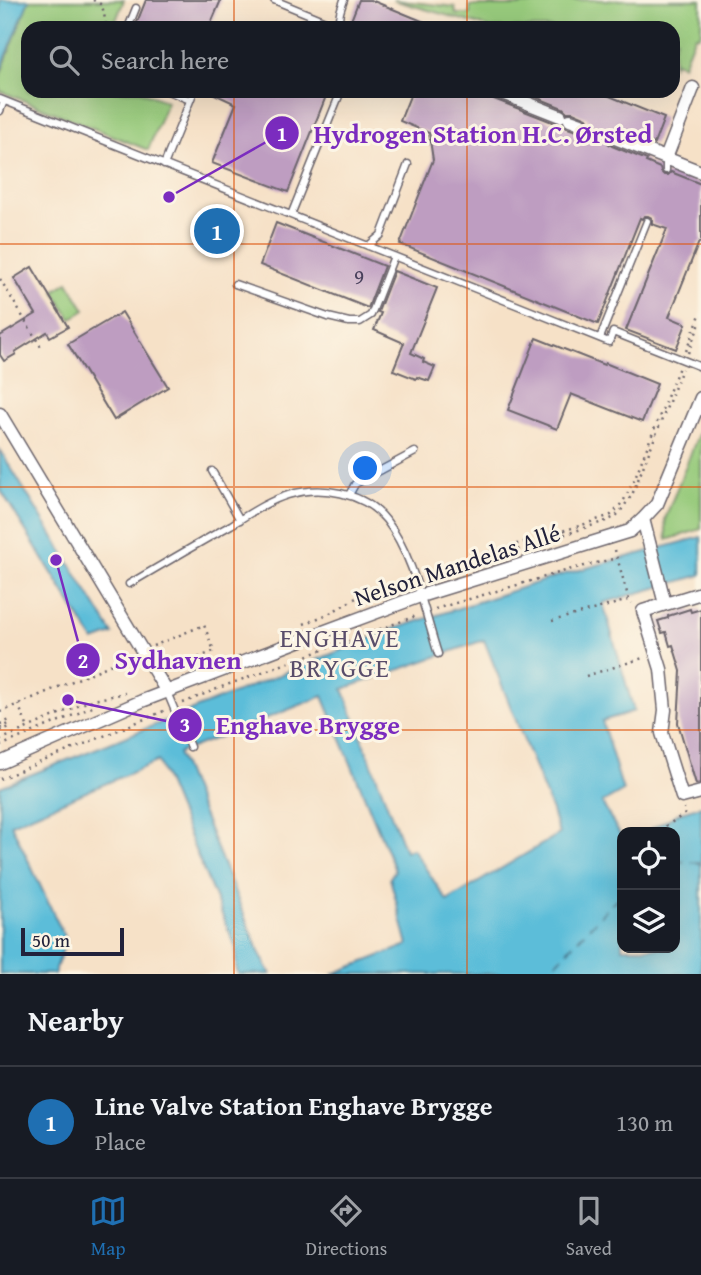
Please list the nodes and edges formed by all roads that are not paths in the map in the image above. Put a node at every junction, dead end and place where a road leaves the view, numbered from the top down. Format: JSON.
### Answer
{"nodes":[{"id":1,"x":274,"y":0,"type":"edge"},
{"id":2,"x":344,"y":0,"type":"edge"},
{"id":3,"x":136,"y":8,"type":"dead end"},
{"id":4,"x":131,"y":21,"type":"edge"},
{"id":5,"x":325,"y":21,"type":"edge"},
{"id":6,"x":340,"y":21,"type":"edge"},
{"id":7,"x":693,"y":88,"type":"dead end"},
{"id":8,"x":185,"y":98,"type":"edge"},
{"id":9,"x":338,"y":98,"type":"edge"},
{"id":10,"x":515,"y":98,"type":"edge"},
{"id":11,"x":2,"y":100,"type":"edge"},
{"id":12,"x":190,"y":100,"type":"joint"},
{"id":13,"x":0,"y":111,"type":"edge"},
{"id":14,"x":570,"y":120,"type":"tunnel mouth"},
{"id":15,"x":615,"y":138,"type":"tunnel mouth"},
{"id":16,"x":164,"y":164,"type":"junction"},
{"id":17,"x":408,"y":164,"type":"dead end"},
{"id":18,"x":666,"y":164,"type":"junction"},
{"id":19,"x":701,"y":172,"type":"edge"},
{"id":20,"x":291,"y":215,"type":"junction"},
{"id":21,"x":647,"y":221,"type":"dead end"},
{"id":22,"x":368,"y":246,"type":"junction"},
{"id":23,"x":394,"y":256,"type":"junction"},
{"id":24,"x":235,"y":284,"type":"dead end"},
{"id":25,"x":600,"y":338,"type":"junction"},
{"id":26,"x":701,"y":367,"type":"edge"},
{"id":27,"x":701,"y":398,"type":"edge"},
{"id":28,"x":0,"y":414,"type":"edge"},
{"id":29,"x":6,"y":436,"type":"edge"},
{"id":30,"x":415,"y":452,"type":"dead end"},
{"id":31,"x":212,"y":471,"type":"dead end"},
{"id":32,"x":349,"y":495,"type":"junction"},
{"id":33,"x":643,"y":519,"type":"junction"},
{"id":34,"x":240,"y":520,"type":"junction"},
{"id":35,"x":129,"y":584,"type":"dead end"},
{"id":36,"x":701,"y":593,"type":"edge"},
{"id":37,"x":420,"y":596,"type":"junction"},
{"id":38,"x":665,"y":604,"type":"junction"},
{"id":39,"x":438,"y":654,"type":"dead end"},
{"id":40,"x":167,"y":692,"type":"junction"},
{"id":41,"x":190,"y":747,"type":"dead end"},
{"id":42,"x":0,"y":763,"type":"edge"},
{"id":43,"x":701,"y":792,"type":"edge"}],
"edges":[{"from":1,"to":5,"type":"lane"},
{"from":2,"to":6,"type":"lane"},
{"from":3,"to":4,"type":"lane"},
{"from":7,"to":18,"type":"street"},
{"from":8,"to":12,"type":"lane"},
{"from":9,"to":20,"type":"lane"},
{"from":10,"to":14,"type":"street"},
{"from":11,"to":13,"type":"lane"},
{"from":11,"to":16,"type":"lane"},
{"from":12,"to":16,"type":"lane"},
{"from":15,"to":18,"type":"street"},
{"from":16,"to":20,"type":"lane"},
{"from":17,"to":22,"type":"lane"},
{"from":18,"to":19,"type":"street"},
{"from":20,"to":22,"type":"lane"},
{"from":21,"to":25,"type":"lane"},
{"from":22,"to":23,"type":"lane"},
{"from":23,"to":24,"type":"lane"},
{"from":23,"to":25,"type":"lane"},
{"from":25,"to":26,"type":"lane"},
{"from":27,"to":33,"type":"street","name":"Nelson Mandelas Allé"},
{"from":28,"to":29,"type":"street"},
{"from":29,"to":40,"type":"street"},
{"from":30,"to":32,"type":"lane"},
{"from":31,"to":34,"type":"lane"},
{"from":32,"to":34,"type":"lane"},
{"from":32,"to":37,"type":"lane"},
{"from":33,"to":37,"type":"street","name":"Nelson Mandelas Allé"},
{"from":33,"to":38,"type":"street"},
{"from":34,"to":35,"type":"lane"},
{"from":36,"to":38,"type":"street"},
{"from":37,"to":39,"type":"lane"},
{"from":37,"to":40,"type":"street","name":"Nelson Mandelas Allé"},
{"from":38,"to":43,"type":"street"},
{"from":40,"to":41,"type":"lane"},
{"from":40,"to":42,"type":"street","name":"Nelson Mandelas Allé"}]}
